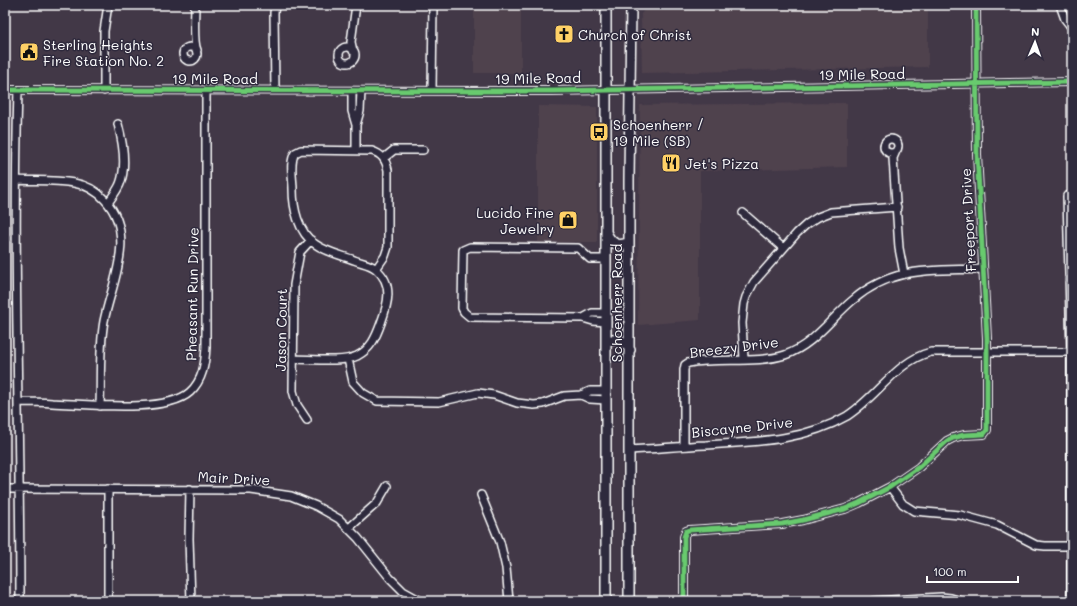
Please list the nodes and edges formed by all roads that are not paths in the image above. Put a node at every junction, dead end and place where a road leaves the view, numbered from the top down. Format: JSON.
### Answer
{"nodes":[{"id":1,"x":108,"y":5,"type":"edge"},
{"id":2,"x":195,"y":5,"type":"edge"},
{"id":3,"x":275,"y":5,"type":"edge"},
{"id":4,"x":356,"y":5,"type":"edge"},
{"id":5,"x":433,"y":5,"type":"edge"},
{"id":6,"x":606,"y":5,"type":"edge"},
{"id":7,"x":631,"y":5,"type":"edge"},
{"id":8,"x":976,"y":5,"type":"edge"},
{"id":9,"x":1060,"y":5,"type":"edge"},
{"id":10,"x":1072,"y":28,"type":"edge"},
{"id":11,"x":194,"y":41,"type":"junction"},
{"id":12,"x":351,"y":42,"type":"junction"},
{"id":13,"x":188,"y":47,"type":"junction"},
{"id":14,"x":345,"y":48,"type":"junction"},
{"id":15,"x":197,"y":50,"type":"junction"},
{"id":16,"x":353,"y":51,"type":"junction"},
{"id":17,"x":1072,"y":82,"type":"edge"},
{"id":18,"x":976,"y":84,"type":"junction"},
{"id":19,"x":630,"y":89,"type":"junction"},
{"id":20,"x":5,"y":90,"type":"edge"},
{"id":21,"x":18,"y":90,"type":"junction"},
{"id":22,"x":104,"y":90,"type":"junction"},
{"id":23,"x":206,"y":90,"type":"junction"},
{"id":24,"x":275,"y":90,"type":"junction"},
{"id":25,"x":606,"y":90,"type":"junction"},
{"id":26,"x":352,"y":91,"type":"junction"},
{"id":27,"x":361,"y":91,"type":"junction"},
{"id":28,"x":432,"y":91,"type":"junction"},
{"id":29,"x":118,"y":124,"type":"dead end"},
{"id":30,"x":356,"y":125,"type":"junction"},
{"id":31,"x":423,"y":150,"type":"dead end"},
{"id":32,"x":356,"y":151,"type":"junction"},
{"id":33,"x":895,"y":154,"type":"junction"},
{"id":34,"x":384,"y":158,"type":"junction"},
{"id":35,"x":17,"y":180,"type":"junction"},
{"id":36,"x":1067,"y":196,"type":"dead end"},
{"id":37,"x":108,"y":203,"type":"junction"},
{"id":38,"x":897,"y":207,"type":"junction"},
{"id":39,"x":743,"y":214,"type":"dead end"},
{"id":40,"x":606,"y":231,"type":"junction"},
{"id":41,"x":311,"y":240,"type":"junction"},
{"id":42,"x":630,"y":242,"type":"junction"},
{"id":43,"x":783,"y":248,"type":"junction"},
{"id":44,"x":606,"y":259,"type":"junction"},
{"id":45,"x":376,"y":269,"type":"junction"},
{"id":46,"x":983,"y":269,"type":"junction"},
{"id":47,"x":904,"y":274,"type":"junction"},
{"id":48,"x":606,"y":317,"type":"junction"},
{"id":49,"x":606,"y":342,"type":"junction"},
{"id":50,"x":630,"y":350,"type":"junction"},
{"id":51,"x":988,"y":352,"type":"junction"},
{"id":52,"x":1071,"y":352,"type":"junction"},
{"id":53,"x":293,"y":359,"type":"junction"},
{"id":54,"x":348,"y":359,"type":"junction"},
{"id":55,"x":744,"y":359,"type":"junction"},
{"id":56,"x":606,"y":395,"type":"junction"},
{"id":57,"x":18,"y":402,"type":"junction"},
{"id":58,"x":100,"y":406,"type":"junction"},
{"id":59,"x":307,"y":420,"type":"dead end"},
{"id":60,"x":684,"y":446,"type":"junction"},
{"id":61,"x":630,"y":450,"type":"junction"},
{"id":62,"x":387,"y":486,"type":"dead end"},
{"id":63,"x":890,"y":487,"type":"junction"},
{"id":64,"x":5,"y":488,"type":"edge"},
{"id":65,"x":20,"y":489,"type":"junction"},
{"id":66,"x":108,"y":489,"type":"junction"},
{"id":67,"x":190,"y":489,"type":"junction"},
{"id":68,"x":481,"y":495,"type":"dead end"},
{"id":69,"x":349,"y":528,"type":"junction"},
{"id":70,"x":1071,"y":546,"type":"junction"},
{"id":71,"x":20,"y":601,"type":"edge"},
{"id":72,"x":108,"y":601,"type":"edge"},
{"id":73,"x":191,"y":601,"type":"edge"},
{"id":74,"x":421,"y":601,"type":"edge"},
{"id":75,"x":509,"y":601,"type":"edge"},
{"id":76,"x":606,"y":601,"type":"edge"},
{"id":77,"x":629,"y":601,"type":"edge"},
{"id":78,"x":684,"y":601,"type":"edge"},
{"id":79,"x":874,"y":601,"type":"edge"},
{"id":80,"x":961,"y":601,"type":"edge"},
{"id":81,"x":1071,"y":601,"type":"edge"}],
"edges":[{"from":1,"to":22,"type":"street"},
{"from":2,"to":11,"type":"street"},
{"from":3,"to":24,"type":"street"},
{"from":4,"to":12,"type":"street"},
{"from":5,"to":28,"type":"street"},
{"from":6,"to":25,"type":"main road","name":"Schoenherr Road"},
{"from":7,"to":19,"type":"main road","name":"Schoenherr Road"},
{"from":8,"to":18,"type":"street","name":"Freeport Drive"},
{"from":9,"to":10,"type":"street"},
{"from":11,"to":13,"type":"street"},
{"from":11,"to":15,"type":"street"},
{"from":12,"to":14,"type":"street"},
{"from":12,"to":16,"type":"street"},
{"from":13,"to":15,"type":"street"},
{"from":13,"to":15,"type":"street"},
{"from":14,"to":16,"type":"street"},
{"from":14,"to":16,"type":"street"},
{"from":17,"to":18,"type":"street","name":"19 Mile Road"},
{"from":18,"to":19,"type":"street","name":"19 Mile Road"},
{"from":18,"to":46,"type":"street","name":"Freeport Drive"},
{"from":19,"to":25,"type":"street","name":"19 Mile Road"},
{"from":19,"to":42,"type":"main road","name":"Schoenherr Road"},
{"from":20,"to":21,"type":"street","name":"19 Mile Road"},
{"from":21,"to":22,"type":"street","name":"19 Mile Road"},
{"from":21,"to":35,"type":"street"},
{"from":22,"to":23,"type":"street","name":"19 Mile Road"},
{"from":23,"to":24,"type":"street","name":"19 Mile Road"},
{"from":23,"to":58,"type":"street","name":"Pheasant Run Drive"},
{"from":24,"to":26,"type":"street","name":"19 Mile Road"},
{"from":25,"to":28,"type":"street","name":"19 Mile Road"},
{"from":25,"to":40,"type":"main road","name":"Schoenherr Road"},
{"from":26,"to":27,"type":"street","name":"19 Mile Road"},
{"from":26,"to":30,"type":"street"},
{"from":27,"to":28,"type":"street","name":"19 Mile Road"},
{"from":27,"to":30,"type":"street"},
{"from":29,"to":37,"type":"street"},
{"from":30,"to":32,"type":"street"},
{"from":31,"to":34,"type":"street"},
{"from":32,"to":34,"type":"street"},
{"from":32,"to":41,"type":"street"},
{"from":33,"to":33,"type":"street"},
{"from":33,"to":38,"type":"street"},
{"from":34,"to":45,"type":"street"},
{"from":35,"to":37,"type":"street"},
{"from":35,"to":57,"type":"street"},
{"from":36,"to":52,"type":"street"},
{"from":37,"to":58,"type":"street"},
{"from":38,"to":43,"type":"street"},
{"from":38,"to":47,"type":"street"},
{"from":39,"to":43,"type":"street"},
{"from":40,"to":42,"type":"main road"},
{"from":40,"to":44,"type":"main road","name":"Schoenherr Road"},
{"from":41,"to":45,"type":"street"},
{"from":41,"to":53,"type":"street","name":"Jason Court"},
{"from":42,"to":50,"type":"main road","name":"Schoenherr Road"},
{"from":43,"to":55,"type":"street"},
{"from":44,"to":48,"type":"main road","name":"Schoenherr Road"},
{"from":44,"to":48,"type":"street"},
{"from":45,"to":54,"type":"street"},
{"from":46,"to":47,"type":"street","name":"Breezy Drive"},
{"from":46,"to":51,"type":"street","name":"Freeport Drive"},
{"from":47,"to":55,"type":"street","name":"Breezy Drive"},
{"from":48,"to":49,"type":"main road","name":"Schoenherr Road"},
{"from":49,"to":50,"type":"main road"},
{"from":49,"to":56,"type":"main road","name":"Schoenherr Road"},
{"from":50,"to":61,"type":"main road","name":"Schoenherr Road"},
{"from":51,"to":52,"type":"street","name":"Biscayne Drive"},
{"from":51,"to":60,"type":"street","name":"Biscayne Drive"},
{"from":51,"to":63,"type":"street","name":"Freeport Drive"},
{"from":52,"to":70,"type":"street"},
{"from":53,"to":54,"type":"street"},
{"from":53,"to":59,"type":"street","name":"Jason Court"},
{"from":54,"to":56,"type":"street"},
{"from":55,"to":60,"type":"street","name":"Breezy Drive"},
{"from":56,"to":76,"type":"main road","name":"Schoenherr Road"},
{"from":57,"to":58,"type":"street","name":"Pheasant Run Drive"},
{"from":57,"to":65,"type":"street"},
{"from":60,"to":61,"type":"street","name":"Biscayne Drive"},
{"from":61,"to":77,"type":"main road","name":"Schoenherr Road"},
{"from":62,"to":69,"type":"street"},
{"from":63,"to":70,"type":"street"},
{"from":63,"to":78,"type":"street"},
{"from":64,"to":65,"type":"street","name":"Mair Drive"},
{"from":65,"to":66,"type":"street","name":"Mair Drive"},
{"from":65,"to":71,"type":"street"},
{"from":66,"to":67,"type":"street","name":"Mair Drive"},
{"from":66,"to":72,"type":"street"},
{"from":67,"to":69,"type":"street","name":"Mair Drive"},
{"from":67,"to":73,"type":"street"},
{"from":68,"to":75,"type":"street"},
{"from":69,"to":74,"type":"street","name":"Mair Drive"},
{"from":70,"to":81,"type":"street"},
{"from":79,"to":80,"type":"street"}]}
